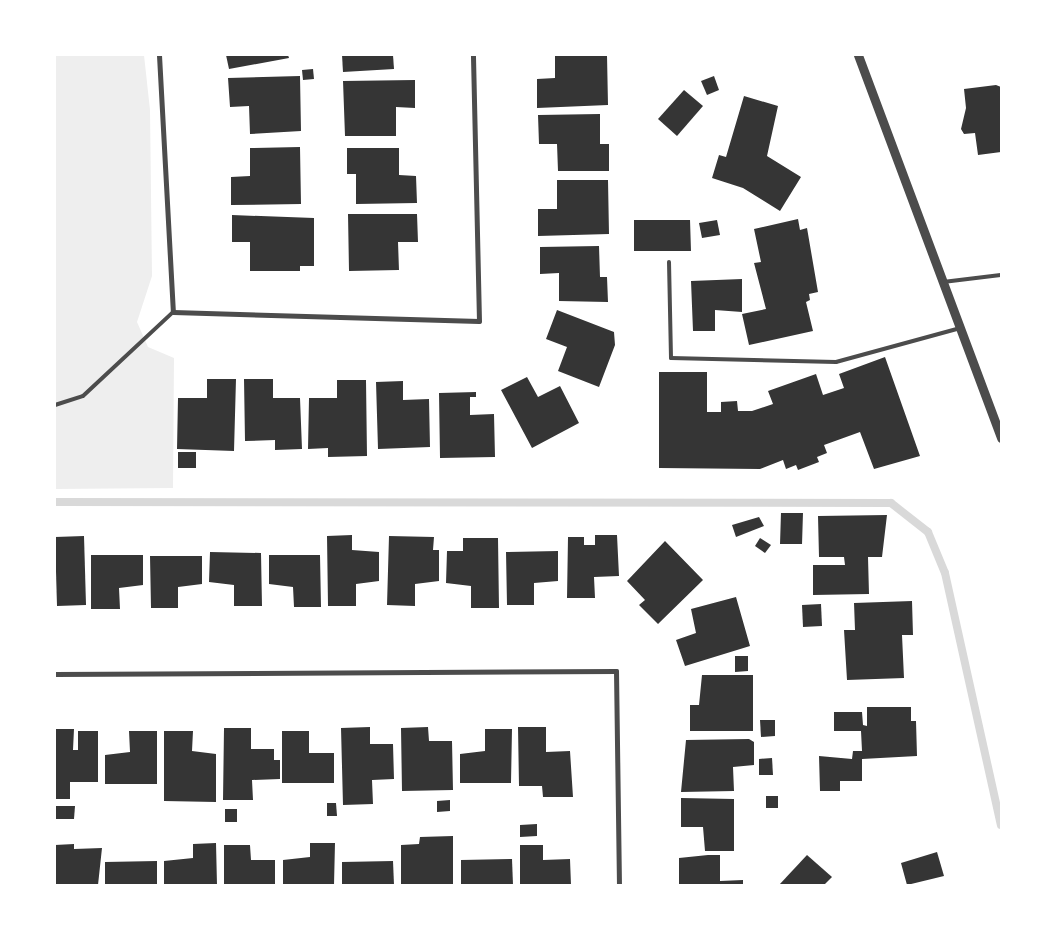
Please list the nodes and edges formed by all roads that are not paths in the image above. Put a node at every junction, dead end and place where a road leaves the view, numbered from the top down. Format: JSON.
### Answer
{"nodes":[{"id":1,"x":159,"y":55,"type":"edge"},
{"id":2,"x":473,"y":55,"type":"edge"},
{"id":3,"x":858,"y":55,"type":"edge"},
{"id":4,"x":669,"y":262,"type":"dead end"},
{"id":5,"x":1001,"y":275,"type":"edge"},
{"id":6,"x":942,"y":282,"type":"junction"},
{"id":7,"x":173,"y":312,"type":"junction"},
{"id":8,"x":960,"y":328,"type":"junction"},
{"id":9,"x":55,"y":405,"type":"edge"},
{"id":10,"x":1001,"y":438,"type":"edge"},
{"id":11,"x":55,"y":674,"type":"edge"},
{"id":12,"x":618,"y":885,"type":"edge"}],
"edges":[{"from":1,"to":7,"type":"street"},
{"from":2,"to":7,"type":"street"},
{"from":3,"to":6,"type":"street"},
{"from":4,"to":8,"type":"lane"},
{"from":5,"to":6,"type":"lane"},
{"from":6,"to":8,"type":"street"},
{"from":7,"to":9,"type":"lane"},
{"from":8,"to":10,"type":"street"},
{"from":11,"to":12,"type":"street"}]}
